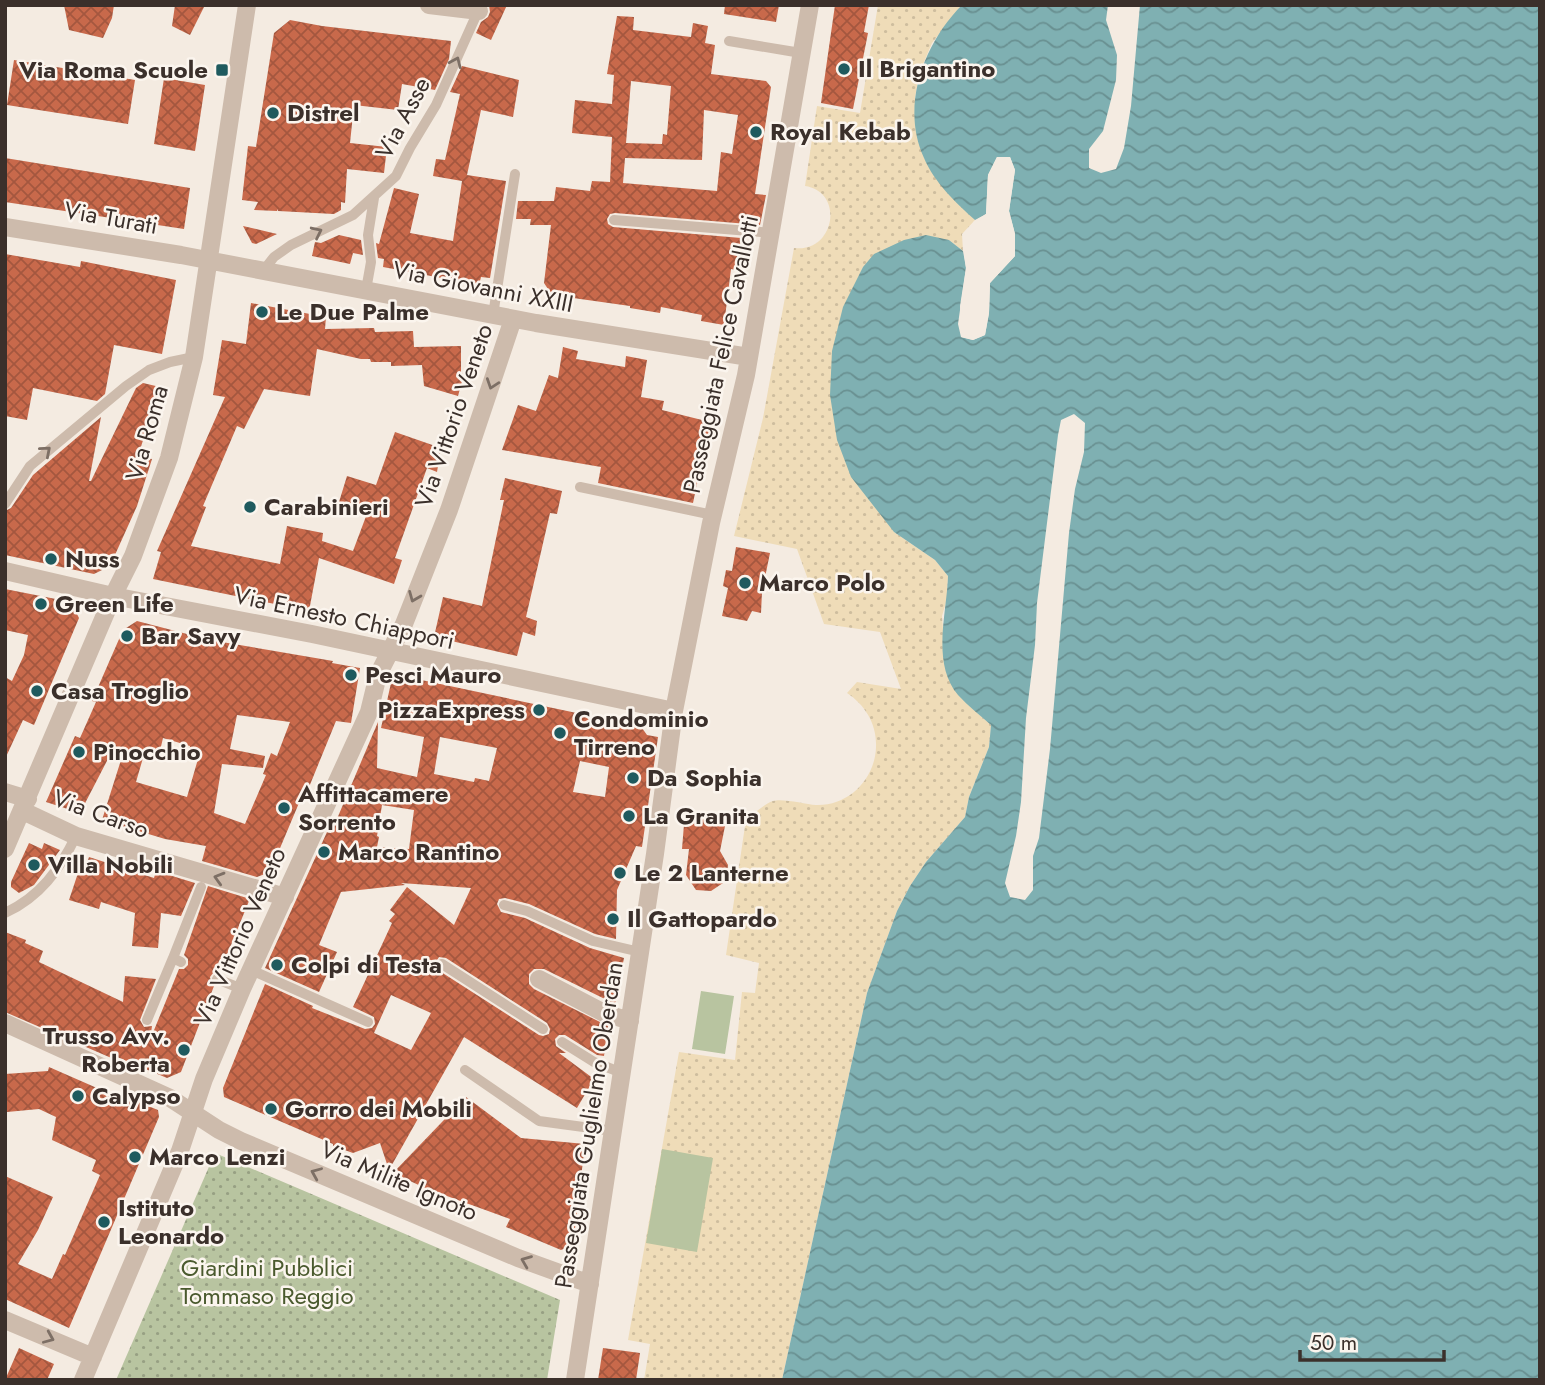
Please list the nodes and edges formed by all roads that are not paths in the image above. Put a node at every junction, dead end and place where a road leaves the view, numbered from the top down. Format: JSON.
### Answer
{"nodes":[{"id":1,"x":247,"y":5,"type":"edge"},
{"id":2,"x":429,"y":5,"type":"edge"},
{"id":3,"x":810,"y":5,"type":"edge"},
{"id":4,"x":480,"y":8,"type":"edge"},
{"id":5,"x":729,"y":41,"type":"dead end"},
{"id":6,"x":801,"y":53,"type":"junction"},
{"id":7,"x":515,"y":174,"type":"dead end"},
{"id":8,"x":374,"y":198,"type":"junction"},
{"id":9,"x":614,"y":220,"type":"dead end"},
{"id":10,"x":5,"y":226,"type":"edge"},
{"id":11,"x":772,"y":233,"type":"junction"},
{"id":12,"x":209,"y":261,"type":"junction"},
{"id":13,"x":262,"y":271,"type":"junction"},
{"id":14,"x":366,"y":290,"type":"junction"},
{"id":15,"x":493,"y":315,"type":"junction"},
{"id":16,"x":513,"y":319,"type":"junction"},
{"id":17,"x":194,"y":357,"type":"junction"},
{"id":18,"x":749,"y":357,"type":"junction"},
{"id":19,"x":580,"y":487,"type":"dead end"},
{"id":20,"x":5,"y":504,"type":"edge"},
{"id":21,"x":713,"y":516,"type":"junction"},
{"id":22,"x":5,"y":571,"type":"edge"},
{"id":23,"x":113,"y":596,"type":"junction"},
{"id":24,"x":389,"y":651,"type":"junction"},
{"id":25,"x":674,"y":710,"type":"junction"},
{"id":26,"x":5,"y":792,"type":"edge"},
{"id":27,"x":25,"y":805,"type":"junction"},
{"id":28,"x":76,"y":836,"type":"junction"},
{"id":29,"x":5,"y":849,"type":"edge"},
{"id":30,"x":201,"y":887,"type":"dead end"},
{"id":31,"x":285,"y":897,"type":"junction"},
{"id":32,"x":504,"y":905,"type":"dead end"},
{"id":33,"x":5,"y":914,"type":"edge"},
{"id":34,"x":640,"y":952,"type":"junction"},
{"id":35,"x":442,"y":964,"type":"dead end"},
{"id":36,"x":251,"y":970,"type":"junction"},
{"id":37,"x":217,"y":979,"type":"dead end"},
{"id":38,"x":538,"y":979,"type":"dead end"},
{"id":39,"x":242,"y":989,"type":"junction"},
{"id":40,"x":147,"y":1020,"type":"dead end"},
{"id":41,"x":630,"y":1021,"type":"junction"},
{"id":42,"x":368,"y":1022,"type":"dead end"},
{"id":43,"x":5,"y":1023,"type":"edge"},
{"id":44,"x":542,"y":1029,"type":"dead end"},
{"id":45,"x":562,"y":1042,"type":"dead end"},
{"id":46,"x":465,"y":1070,"type":"dead end"},
{"id":47,"x":622,"y":1073,"type":"junction"},
{"id":48,"x":193,"y":1113,"type":"junction"},
{"id":49,"x":613,"y":1131,"type":"junction"},
{"id":50,"x":590,"y":1284,"type":"junction"},
{"id":51,"x":5,"y":1320,"type":"edge"},
{"id":52,"x":93,"y":1357,"type":"junction"},
{"id":53,"x":83,"y":1380,"type":"edge"},
{"id":54,"x":575,"y":1380,"type":"edge"}],
"edges":[{"from":1,"to":12,"type":"street","name":"Via Roma"},
{"from":2,"to":4,"type":"street"},
{"from":3,"to":6,"type":"street","name":"Passeggiata Felice Cavallotti"},
{"from":8,"to":4,"type":"lane","name":"Via Asse","one_way":true},
{"from":5,"to":6,"type":"lane"},
{"from":6,"to":11,"type":"street","name":"Passeggiata Felice Cavallotti"},
{"from":7,"to":15,"type":"lane"},
{"from":13,"to":8,"type":"lane","name":"Via Asse","one_way":true},
{"from":8,"to":14,"type":"lane"},
{"from":9,"to":11,"type":"lane"},
{"from":10,"to":12,"type":"street","name":"Via Turati"},
{"from":11,"to":18,"type":"street","name":"Passeggiata Felice Cavallotti"},
{"from":12,"to":13,"type":"street","name":"Via Giovanni XXIII"},
{"from":12,"to":17,"type":"street","name":"Via Roma"},
{"from":13,"to":14,"type":"street","name":"Via Giovanni XXIII"},
{"from":14,"to":15,"type":"street","name":"Via Giovanni XXIII"},
{"from":15,"to":16,"type":"street","name":"Via Giovanni XXIII"},
{"from":16,"to":18,"type":"street","name":"Via Giovanni XXIII"},
{"from":16,"to":24,"type":"street","name":"Via Vittorio Veneto","one_way":true},
{"from":20,"to":17,"type":"lane","one_way":true},
{"from":17,"to":23,"type":"street","name":"Via Roma"},
{"from":18,"to":21,"type":"street","name":"Passeggiata Felice Cavallotti"},
{"from":19,"to":21,"type":"lane"},
{"from":21,"to":25,"type":"street","name":"Passeggiata Felice Cavallotti"},
{"from":22,"to":23,"type":"street","name":"Via Ernesto Chiappori"},
{"from":23,"to":24,"type":"street","name":"Via Ernesto Chiappori"},
{"from":23,"to":27,"type":"street","name":"Via Roma"},
{"from":24,"to":25,"type":"street","name":"Via Ernesto Chiappori"},
{"from":24,"to":31,"type":"street","name":"Via Vittorio Veneto"},
{"from":25,"to":34,"type":"street","name":"Passeggiata Guglielmo Oberdan"},
{"from":26,"to":27,"type":"street","name":"Via Carso"},
{"from":27,"to":28,"type":"street","name":"Via Carso"},
{"from":27,"to":29,"type":"street","name":"Via Roma"},
{"from":31,"to":28,"type":"street","name":"Via Carso","one_way":true},
{"from":28,"to":33,"type":"lane"},
{"from":30,"to":40,"type":"lane"},
{"from":31,"to":36,"type":"street","name":"Via Vittorio Veneto"},
{"from":32,"to":34,"type":"lane"},
{"from":34,"to":41,"type":"street","name":"Passeggiata Guglielmo Oberdan"},
{"from":35,"to":44,"type":"lane"},
{"from":36,"to":39,"type":"street","name":"Via Vittorio Veneto"},
{"from":36,"to":42,"type":"lane"},
{"from":37,"to":39,"type":"lane"},
{"from":38,"to":41,"type":"street"},
{"from":39,"to":48,"type":"street","name":"Via Vittorio Veneto"},
{"from":41,"to":47,"type":"street","name":"Passeggiata Guglielmo Oberdan"},
{"from":43,"to":48,"type":"street","name":"Via Milite Ignoto"},
{"from":45,"to":47,"type":"lane"},
{"from":46,"to":49,"type":"lane"},
{"from":47,"to":49,"type":"street","name":"Passeggiata Guglielmo Oberdan"},
{"from":50,"to":48,"type":"street","name":"Via Milite Ignoto","one_way":true},
{"from":48,"to":52,"type":"street","name":"Via Vittorio Veneto"},
{"from":49,"to":50,"type":"street","name":"Passeggiata Guglielmo Oberdan"},
{"from":50,"to":54,"type":"street","name":"Passeggiata Guglielmo Oberdan"},
{"from":51,"to":52,"type":"street","one_way":true},
{"from":52,"to":53,"type":"street","name":"Via Vittorio Veneto"}]}
